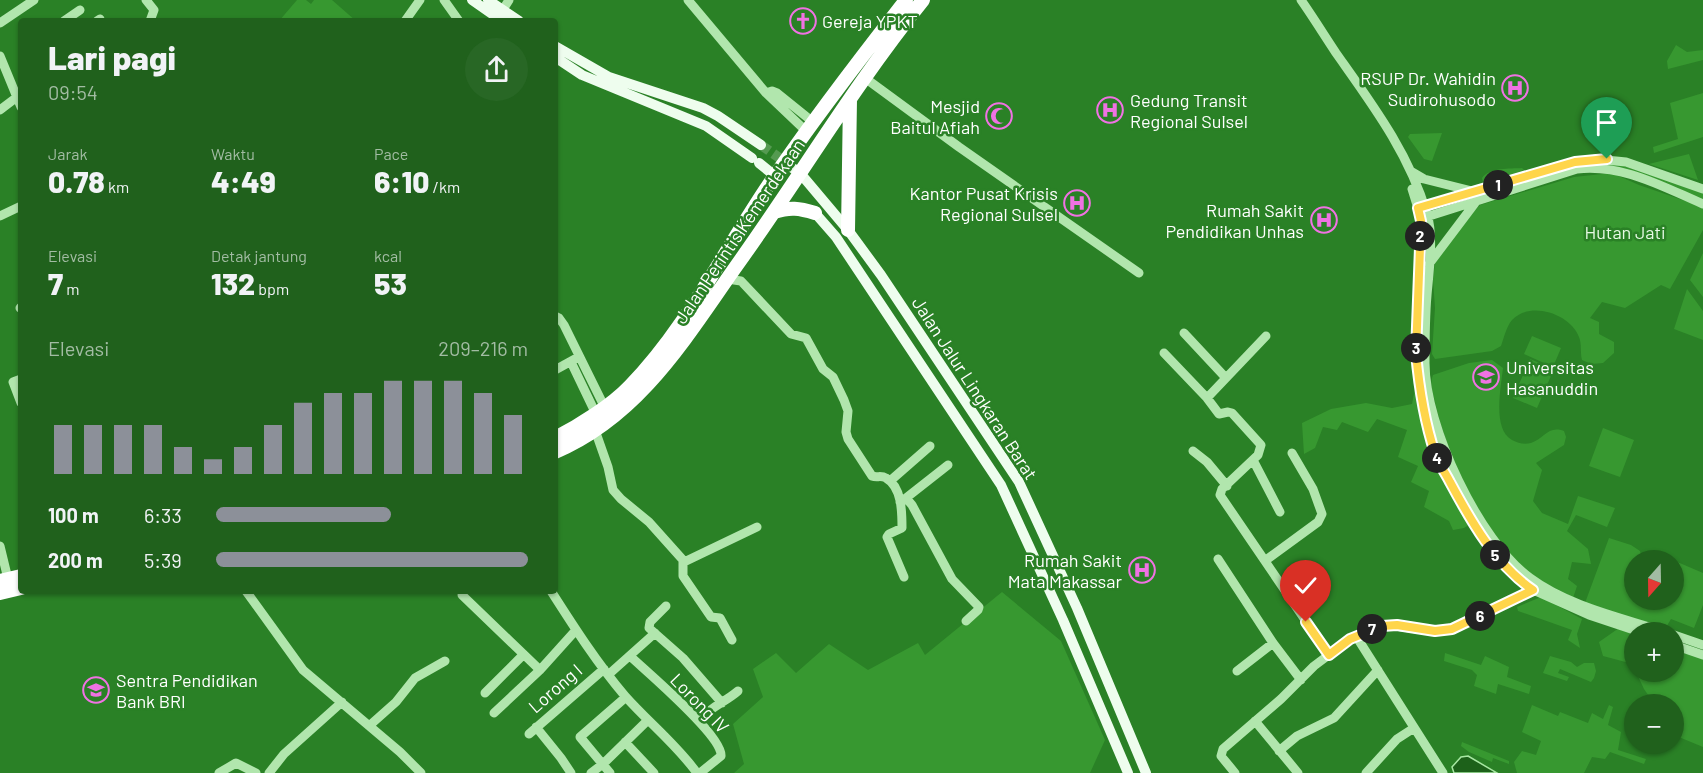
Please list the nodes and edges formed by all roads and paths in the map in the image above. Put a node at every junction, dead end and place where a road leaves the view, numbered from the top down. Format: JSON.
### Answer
{"nodes":[{"id":1,"x":34,"y":0,"type":"edge"},
{"id":2,"x":146,"y":0,"type":"edge"},
{"id":3,"x":420,"y":0,"type":"edge"},
{"id":4,"x":444,"y":0,"type":"edge"},
{"id":5,"x":472,"y":0,"type":"edge"},
{"id":6,"x":488,"y":0,"type":"edge"},
{"id":7,"x":510,"y":0,"type":"edge"},
{"id":8,"x":688,"y":0,"type":"edge"},
{"id":9,"x":906,"y":0,"type":"edge"},
{"id":10,"x":923,"y":0,"type":"edge"},
{"id":11,"x":1294,"y":0,"type":"edge"},
{"id":12,"x":1301,"y":0,"type":"edge"},
{"id":13,"x":80,"y":10,"type":"dead end"},
{"id":14,"x":501,"y":17,"type":"edge"},
{"id":15,"x":68,"y":18,"type":"edge"},
{"id":16,"x":151,"y":18,"type":"edge"},
{"id":17,"x":407,"y":18,"type":"edge"},
{"id":18,"x":457,"y":18,"type":"edge"},
{"id":19,"x":0,"y":23,"type":"edge"},
{"id":20,"x":1327,"y":44,"type":"junction"},
{"id":21,"x":558,"y":48,"type":"edge"},
{"id":22,"x":0,"y":56,"type":"edge"},
{"id":23,"x":558,"y":58,"type":"edge"},
{"id":24,"x":584,"y":70,"type":"junction"},
{"id":25,"x":865,"y":78,"type":"junction"},
{"id":26,"x":17,"y":83,"type":"edge"},
{"id":27,"x":17,"y":98,"type":"joint"},
{"id":28,"x":850,"y":99,"type":"junction"},
{"id":29,"x":0,"y":110,"type":"edge"},
{"id":30,"x":810,"y":127,"type":"junction"},
{"id":31,"x":1387,"y":131,"type":"junction"},
{"id":32,"x":761,"y":145,"type":"tunnel mouth"},
{"id":33,"x":787,"y":159,"type":"junction"},
{"id":34,"x":803,"y":169,"type":"junction"},
{"id":35,"x":1412,"y":172,"type":"junction"},
{"id":36,"x":776,"y":176,"type":"junction"},
{"id":37,"x":792,"y":187,"type":"junction"},
{"id":38,"x":1703,"y":189,"type":"edge"},
{"id":39,"x":1477,"y":196,"type":"junction"},
{"id":40,"x":1703,"y":204,"type":"edge"},
{"id":41,"x":18,"y":207,"type":"edge"},
{"id":42,"x":1421,"y":207,"type":"junction"},
{"id":43,"x":1,"y":212,"type":"edge"},
{"id":44,"x":774,"y":212,"type":"junction"},
{"id":45,"x":814,"y":213,"type":"joint"},
{"id":46,"x":1424,"y":217,"type":"junction"},
{"id":47,"x":848,"y":230,"type":"junction"},
{"id":48,"x":1429,"y":264,"type":"junction"},
{"id":49,"x":1139,"y":273,"type":"dead end"},
{"id":50,"x":727,"y":279,"type":"junction"},
{"id":51,"x":558,"y":318,"type":"edge"},
{"id":52,"x":1184,"y":333,"type":"dead end"},
{"id":53,"x":1266,"y":336,"type":"dead end"},
{"id":54,"x":1164,"y":353,"type":"dead end"},
{"id":55,"x":1421,"y":354,"type":"junction"},
{"id":56,"x":580,"y":357,"type":"junction"},
{"id":57,"x":571,"y":362,"type":"junction"},
{"id":58,"x":558,"y":368,"type":"edge"},
{"id":59,"x":1226,"y":378,"type":"junction"},
{"id":60,"x":1207,"y":398,"type":"junction"},
{"id":61,"x":600,"y":409,"type":"junction"},
{"id":62,"x":595,"y":430,"type":"junction"},
{"id":63,"x":558,"y":436,"type":"edge"},
{"id":64,"x":930,"y":446,"type":"dead end"},
{"id":65,"x":558,"y":450,"type":"edge"},
{"id":66,"x":1193,"y":451,"type":"dead end"},
{"id":67,"x":1292,"y":453,"type":"dead end"},
{"id":68,"x":1253,"y":460,"type":"junction"},
{"id":69,"x":948,"y":465,"type":"dead end"},
{"id":70,"x":890,"y":481,"type":"junction"},
{"id":71,"x":1224,"y":489,"type":"junction"},
{"id":72,"x":903,"y":500,"type":"junction"},
{"id":73,"x":1280,"y":512,"type":"dead end"},
{"id":74,"x":757,"y":526,"type":"dead end"},
{"id":75,"x":0,"y":546,"type":"edge"},
{"id":76,"x":2,"y":559,"type":"edge"},
{"id":77,"x":1218,"y":559,"type":"dead end"},
{"id":78,"x":1266,"y":560,"type":"junction"},
{"id":79,"x":684,"y":562,"type":"junction"},
{"id":80,"x":904,"y":577,"type":"dead end"},
{"id":81,"x":10,"y":578,"type":"edge"},
{"id":82,"x":18,"y":589,"type":"edge"},
{"id":83,"x":1533,"y":590,"type":"junction"},
{"id":84,"x":0,"y":593,"type":"edge"},
{"id":85,"x":248,"y":594,"type":"edge"},
{"id":86,"x":553,"y":594,"type":"edge"},
{"id":87,"x":462,"y":595,"type":"dead end"},
{"id":88,"x":1557,"y":597,"type":"junction"},
{"id":89,"x":666,"y":606,"type":"dead end"},
{"id":90,"x":966,"y":621,"type":"dead end"},
{"id":91,"x":1634,"y":622,"type":"edge"},
{"id":92,"x":1624,"y":627,"type":"edge"},
{"id":93,"x":576,"y":630,"type":"junction"},
{"id":94,"x":655,"y":633,"type":"junction"},
{"id":95,"x":1351,"y":638,"type":"junction"},
{"id":96,"x":1684,"y":638,"type":"edge"},
{"id":97,"x":732,"y":640,"type":"dead end"},
{"id":98,"x":1273,"y":643,"type":"junction"},
{"id":99,"x":1703,"y":645,"type":"edge"},
{"id":100,"x":1684,"y":648,"type":"edge"},
{"id":101,"x":523,"y":655,"type":"junction"},
{"id":102,"x":1329,"y":655,"type":"junction"},
{"id":103,"x":1703,"y":655,"type":"edge"},
{"id":104,"x":630,"y":656,"type":"junction"},
{"id":105,"x":445,"y":661,"type":"dead end"},
{"id":106,"x":540,"y":670,"type":"junction"},
{"id":107,"x":1378,"y":670,"type":"junction"},
{"id":108,"x":1236,"y":671,"type":"dead end"},
{"id":109,"x":606,"y":672,"type":"junction"},
{"id":110,"x":1301,"y":680,"type":"junction"},
{"id":111,"x":738,"y":690,"type":"dead end"},
{"id":112,"x":485,"y":693,"type":"dead end"},
{"id":113,"x":626,"y":697,"type":"junction"},
{"id":114,"x":342,"y":702,"type":"junction"},
{"id":115,"x":722,"y":703,"type":"junction"},
{"id":116,"x":494,"y":713,"type":"dead end"},
{"id":117,"x":648,"y":720,"type":"junction"},
{"id":118,"x":699,"y":721,"type":"junction"},
{"id":119,"x":1255,"y":721,"type":"junction"},
{"id":120,"x":369,"y":726,"type":"junction"},
{"id":121,"x":1414,"y":728,"type":"junction"},
{"id":122,"x":625,"y":741,"type":"junction"},
{"id":123,"x":1279,"y":751,"type":"junction"},
{"id":124,"x":603,"y":764,"type":"junction"},
{"id":125,"x":219,"y":773,"type":"edge"},
{"id":126,"x":256,"y":773,"type":"edge"},
{"id":127,"x":269,"y":773,"type":"edge"},
{"id":128,"x":421,"y":773,"type":"edge"},
{"id":129,"x":571,"y":773,"type":"edge"},
{"id":130,"x":591,"y":773,"type":"edge"},
{"id":131,"x":610,"y":773,"type":"edge"},
{"id":132,"x":654,"y":773,"type":"edge"},
{"id":133,"x":698,"y":773,"type":"edge"},
{"id":134,"x":1128,"y":773,"type":"edge"},
{"id":135,"x":1146,"y":773,"type":"edge"},
{"id":136,"x":1235,"y":773,"type":"edge"},
{"id":137,"x":1298,"y":773,"type":"edge"},
{"id":138,"x":1366,"y":773,"type":"edge"},
{"id":139,"x":1443,"y":773,"type":"edge"}],
"edges":[{"from":1,"to":19,"type":"street"},
{"from":2,"to":16,"type":"street"},
{"from":3,"to":17,"type":"street"},
{"from":4,"to":18,"type":"street"},
{"from":5,"to":14,"type":"main road"},
{"from":6,"to":14,"type":"main road"},
{"from":7,"to":14,"type":"street"},
{"from":8,"to":30,"type":"street"},
{"from":9,"to":30,"type":"highway","name":"Jalan Perintis Kemerdekaan"},
{"from":10,"to":25,"type":"highway","name":"Jalan Perintis Kemerdekaan"},
{"from":11,"to":20,"type":"street"},
{"from":12,"to":20,"type":"street"},
{"from":13,"to":15,"type":"street"},
{"from":20,"to":31,"type":"street"},
{"from":21,"to":24,"type":"main road"},
{"from":22,"to":26,"type":"street"},
{"from":23,"to":24,"type":"main road"},
{"from":24,"to":32,"type":"main road"},
{"from":24,"to":36,"type":"main road"},
{"from":25,"to":28,"type":"highway","name":"Jalan Perintis Kemerdekaan"},
{"from":25,"to":49,"type":"street"},
{"from":26,"to":27,"type":"street"},
{"from":27,"to":29,"type":"street"},
{"from":28,"to":34,"type":"highway","name":"Jalan Perintis Kemerdekaan"},
{"from":28,"to":47,"type":"highway"},
{"from":30,"to":33,"type":"highway","name":"Jalan Perintis Kemerdekaan"},
{"from":31,"to":35,"type":"street"},
{"from":31,"to":42,"type":"street"},
{"from":33,"to":34,"type":"highway"},
{"from":33,"to":36,"type":"highway","name":"Jalan Perintis Kemerdekaan"},
{"from":34,"to":37,"type":"highway","name":"Jalan Perintis Kemerdekaan"},
{"from":34,"to":47,"type":"main road","name":"Jalan Jalur Lingkaran Barat"},
{"from":35,"to":39,"type":"street"},
{"from":35,"to":42,"type":"street"},
{"from":36,"to":37,"type":"highway"},
{"from":36,"to":61,"type":"highway","name":"Jalan Perintis Kemerdekaan"},
{"from":37,"to":44,"type":"highway","name":"Jalan Perintis Kemerdekaan"},
{"from":38,"to":39,"type":"street"},
{"from":39,"to":40,"type":"street"},
{"from":39,"to":42,"type":"street"},
{"from":39,"to":46,"type":"street"},
{"from":39,"to":48,"type":"street"},
{"from":41,"to":43,"type":"street"},
{"from":42,"to":46,"type":"street"},
{"from":44,"to":45,"type":"highway"},
{"from":44,"to":50,"type":"highway","name":"Jalan Perintis Kemerdekaan"},
{"from":45,"to":134,"type":"main road","name":"Jalan Jalur Lingkaran Barat"},
{"from":46,"to":48,"type":"street"},
{"from":46,"to":55,"type":"street"},
{"from":47,"to":135,"type":"main road","name":"Jalan Jalur Lingkaran Barat"},
{"from":48,"to":55,"type":"street"},
{"from":50,"to":62,"type":"highway","name":"Jalan Perintis Kemerdekaan"},
{"from":50,"to":70,"type":"street"},
{"from":51,"to":56,"type":"street"},
{"from":52,"to":59,"type":"street"},
{"from":53,"to":59,"type":"street"},
{"from":54,"to":60,"type":"street"},
{"from":55,"to":83,"type":"street"},
{"from":55,"to":88,"type":"street"},
{"from":56,"to":57,"type":"street"},
{"from":56,"to":61,"type":"street"},
{"from":57,"to":58,"type":"street"},
{"from":57,"to":61,"type":"street"},
{"from":59,"to":60,"type":"street"},
{"from":60,"to":68,"type":"street"},
{"from":61,"to":63,"type":"highway","name":"Jalan Perintis Kemerdekaan"},
{"from":62,"to":65,"type":"highway","name":"Jalan Perintis Kemerdekaan"},
{"from":62,"to":79,"type":"street"},
{"from":64,"to":70,"type":"street"},
{"from":66,"to":71,"type":"street"},
{"from":67,"to":78,"type":"street"},
{"from":68,"to":71,"type":"street"},
{"from":68,"to":73,"type":"street"},
{"from":69,"to":72,"type":"street"},
{"from":70,"to":72,"type":"street"},
{"from":71,"to":78,"type":"street"},
{"from":72,"to":80,"type":"street"},
{"from":72,"to":90,"type":"street"},
{"from":74,"to":79,"type":"street"},
{"from":75,"to":76,"type":"street"},
{"from":76,"to":81,"type":"street"},
{"from":77,"to":98,"type":"street"},
{"from":78,"to":102,"type":"street"},
{"from":79,"to":97,"type":"street"},
{"from":82,"to":84,"type":"highway"},
{"from":83,"to":88,"type":"street"},
{"from":83,"to":95,"type":"street"},
{"from":85,"to":114,"type":"street"},
{"from":86,"to":93,"type":"street"},
{"from":87,"to":101,"type":"street"},
{"from":88,"to":91,"type":"street"},
{"from":88,"to":92,"type":"street"},
{"from":89,"to":94,"type":"street"},
{"from":93,"to":106,"type":"street"},
{"from":93,"to":109,"type":"street"},
{"from":94,"to":104,"type":"street","name":"Lorong I"},
{"from":94,"to":115,"type":"street"},
{"from":95,"to":102,"type":"street"},
{"from":95,"to":107,"type":"street"},
{"from":96,"to":99,"type":"street"},
{"from":98,"to":108,"type":"street"},
{"from":98,"to":110,"type":"street"},
{"from":100,"to":103,"type":"street"},
{"from":101,"to":106,"type":"street"},
{"from":101,"to":112,"type":"street"},
{"from":102,"to":110,"type":"street"},
{"from":104,"to":109,"type":"street","name":"Lorong I"},
{"from":104,"to":118,"type":"street","name":"Lorong IV"},
{"from":105,"to":120,"type":"street"},
{"from":106,"to":116,"type":"street"},
{"from":107,"to":121,"type":"street"},
{"from":107,"to":123,"type":"street"},
{"from":109,"to":113,"type":"street"},
{"from":109,"to":129,"type":"street","name":"Lorong I"},
{"from":110,"to":119,"type":"street"},
{"from":111,"to":115,"type":"street"},
{"from":113,"to":117,"type":"street"},
{"from":113,"to":124,"type":"street"},
{"from":114,"to":120,"type":"street"},
{"from":114,"to":127,"type":"street"},
{"from":115,"to":118,"type":"street"},
{"from":117,"to":122,"type":"street"},
{"from":117,"to":133,"type":"street"},
{"from":118,"to":133,"type":"street","name":"Lorong IV"},
{"from":119,"to":123,"type":"street"},
{"from":119,"to":136,"type":"street"},
{"from":120,"to":128,"type":"street"},
{"from":121,"to":138,"type":"street"},
{"from":121,"to":139,"type":"street"},
{"from":122,"to":124,"type":"street"},
{"from":122,"to":132,"type":"street"},
{"from":123,"to":137,"type":"street"},
{"from":124,"to":130,"type":"street"},
{"from":124,"to":131,"type":"street"},
{"from":125,"to":126,"type":"street"}]}
